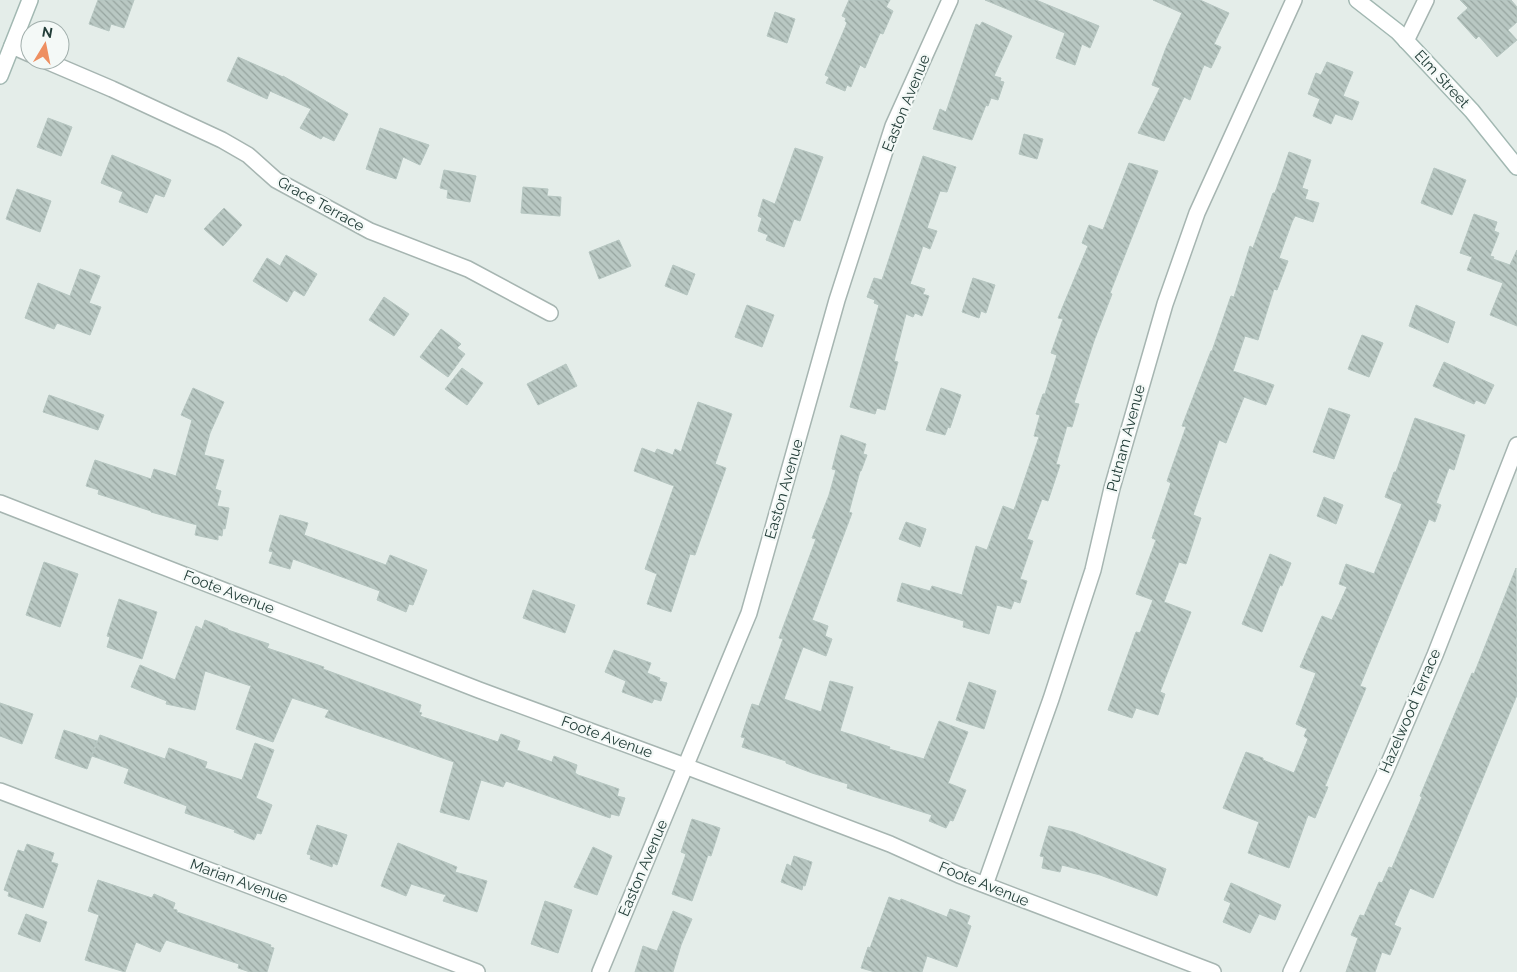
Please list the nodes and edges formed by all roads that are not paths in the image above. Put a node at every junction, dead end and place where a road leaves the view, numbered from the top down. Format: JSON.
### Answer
{"nodes":[{"id":1,"x":30,"y":0,"type":"edge"},
{"id":2,"x":950,"y":0,"type":"edge"},
{"id":3,"x":1294,"y":0,"type":"edge"},
{"id":4,"x":1357,"y":0,"type":"edge"},
{"id":5,"x":1426,"y":0,"type":"edge"},
{"id":6,"x":1406,"y":41,"type":"junction"},
{"id":7,"x":12,"y":46,"type":"junction"},
{"id":8,"x":20,"y":50,"type":"edge"},
{"id":9,"x":67,"y":70,"type":"edge"},
{"id":10,"x":0,"y":76,"type":"edge"},
{"id":11,"x":1517,"y":167,"type":"edge"},
{"id":12,"x":550,"y":313,"type":"dead end"},
{"id":13,"x":1517,"y":445,"type":"edge"},
{"id":14,"x":0,"y":503,"type":"edge"},
{"id":15,"x":685,"y":766,"type":"junction"},
{"id":16,"x":0,"y":791,"type":"edge"},
{"id":17,"x":985,"y":885,"type":"junction"},
{"id":18,"x":477,"y":972,"type":"edge"},
{"id":19,"x":600,"y":972,"type":"edge"},
{"id":20,"x":1213,"y":972,"type":"edge"},
{"id":21,"x":1291,"y":972,"type":"edge"}],
"edges":[{"from":1,"to":7,"type":"street"},
{"from":2,"to":15,"type":"street","name":"Easton Avenue"},
{"from":3,"to":17,"type":"street","name":"Putnam Avenue"},
{"from":4,"to":6,"type":"street","name":"Elm Street"},
{"from":5,"to":6,"type":"street"},
{"from":6,"to":11,"type":"street","name":"Elm Street"},
{"from":7,"to":8,"type":"street"},
{"from":7,"to":10,"type":"street"},
{"from":9,"to":12,"type":"street","name":"Grace Terrace"},
{"from":13,"to":21,"type":"street","name":"Hazelwood Terrace"},
{"from":14,"to":15,"type":"street","name":"Foote Avenue"},
{"from":15,"to":17,"type":"street","name":"Foote Avenue"},
{"from":15,"to":19,"type":"street","name":"Easton Avenue"},
{"from":16,"to":18,"type":"street","name":"Marian Avenue"},
{"from":17,"to":20,"type":"street","name":"Foote Avenue"}]}
